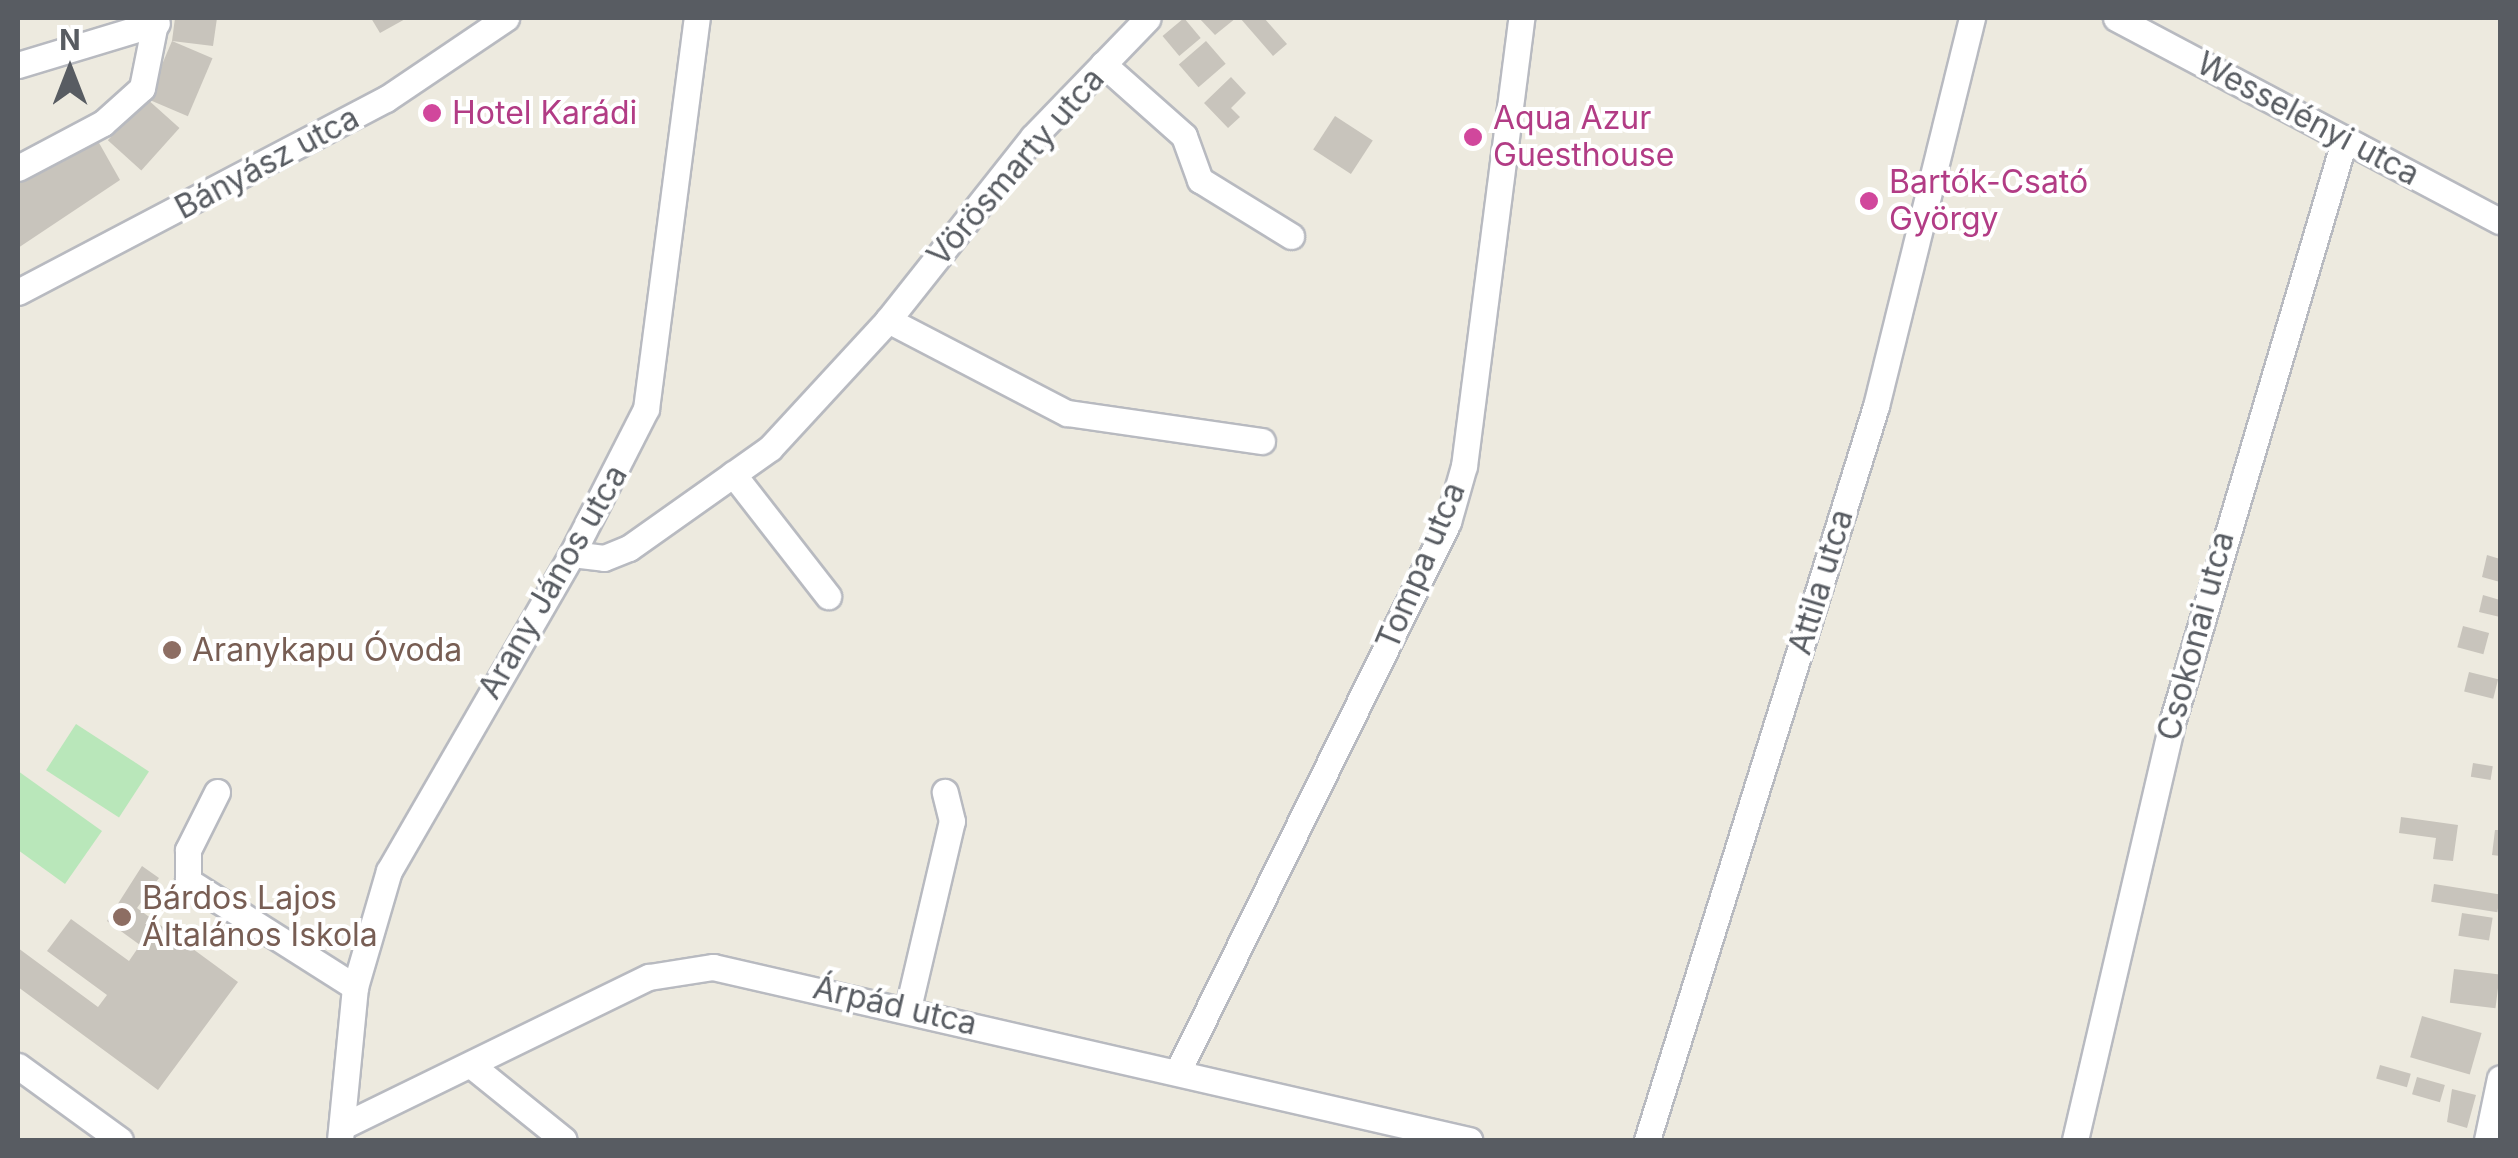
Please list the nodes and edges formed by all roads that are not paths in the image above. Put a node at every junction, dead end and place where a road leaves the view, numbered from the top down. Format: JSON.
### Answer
{"nodes":[{"id":1,"x":506,"y":18,"type":"edge"},
{"id":2,"x":697,"y":18,"type":"edge"},
{"id":3,"x":1148,"y":18,"type":"edge"},
{"id":4,"x":1521,"y":18,"type":"edge"},
{"id":5,"x":1972,"y":18,"type":"edge"},
{"id":6,"x":156,"y":20,"type":"edge"},
{"id":7,"x":2132,"y":21,"type":"edge"},
{"id":8,"x":1103,"y":64,"type":"junction"},
{"id":9,"x":18,"y":66,"type":"edge"},
{"id":10,"x":2345,"y":138,"type":"junction"},
{"id":11,"x":18,"y":168,"type":"edge"},
{"id":12,"x":2500,"y":221,"type":"edge"},
{"id":13,"x":1291,"y":236,"type":"dead end"},
{"id":14,"x":18,"y":292,"type":"edge"},
{"id":15,"x":888,"y":320,"type":"junction"},
{"id":16,"x":1262,"y":441,"type":"dead end"},
{"id":17,"x":733,"y":474,"type":"junction"},
{"id":18,"x":572,"y":554,"type":"junction"},
{"id":19,"x":828,"y":596,"type":"dead end"},
{"id":20,"x":217,"y":792,"type":"dead end"},
{"id":21,"x":945,"y":792,"type":"dead end"},
{"id":22,"x":355,"y":987,"type":"junction"},
{"id":23,"x":908,"y":1008,"type":"junction"},
{"id":24,"x":471,"y":1065,"type":"junction"},
{"id":25,"x":18,"y":1066,"type":"edge"},
{"id":26,"x":1178,"y":1071,"type":"junction"},
{"id":27,"x":2500,"y":1078,"type":"edge"},
{"id":28,"x":343,"y":1133,"type":"edge"},
{"id":29,"x":120,"y":1140,"type":"edge"},
{"id":30,"x":564,"y":1140,"type":"edge"},
{"id":31,"x":1469,"y":1140,"type":"edge"},
{"id":32,"x":1647,"y":1140,"type":"edge"},
{"id":33,"x":2075,"y":1140,"type":"edge"},
{"id":34,"x":2487,"y":1140,"type":"edge"}],
"edges":[{"from":1,"to":14,"type":"street","name":"Bányász utca"},
{"from":2,"to":18,"type":"street","name":"Arany János utca"},
{"from":3,"to":8,"type":"street","name":"Vörösmarty utca"},
{"from":4,"to":26,"type":"street","name":"Tompa utca"},
{"from":5,"to":32,"type":"street","name":"Attila utca"},
{"from":6,"to":9,"type":"street"},
{"from":6,"to":11,"type":"street"},
{"from":7,"to":10,"type":"street","name":"Wesselényi utca"},
{"from":8,"to":13,"type":"street"},
{"from":8,"to":15,"type":"street","name":"Vörösmarty utca"},
{"from":10,"to":12,"type":"street","name":"Wesselényi utca"},
{"from":10,"to":33,"type":"street","name":"Csokonai utca"},
{"from":15,"to":16,"type":"street"},
{"from":15,"to":17,"type":"street","name":"Vörösmarty utca"},
{"from":17,"to":18,"type":"street","name":"Vörösmarty utca"},
{"from":17,"to":19,"type":"street"},
{"from":18,"to":22,"type":"street","name":"Arany János utca"},
{"from":20,"to":22,"type":"street"},
{"from":21,"to":23,"type":"street"},
{"from":22,"to":28,"type":"street","name":"Arany János utca"},
{"from":23,"to":24,"type":"street","name":"Árpád utca"},
{"from":23,"to":26,"type":"street","name":"Árpád utca"},
{"from":24,"to":28,"type":"street","name":"Árpád utca"},
{"from":24,"to":30,"type":"street"},
{"from":25,"to":29,"type":"street"},
{"from":26,"to":31,"type":"street","name":"Árpád utca"},
{"from":27,"to":34,"type":"street"}]}
